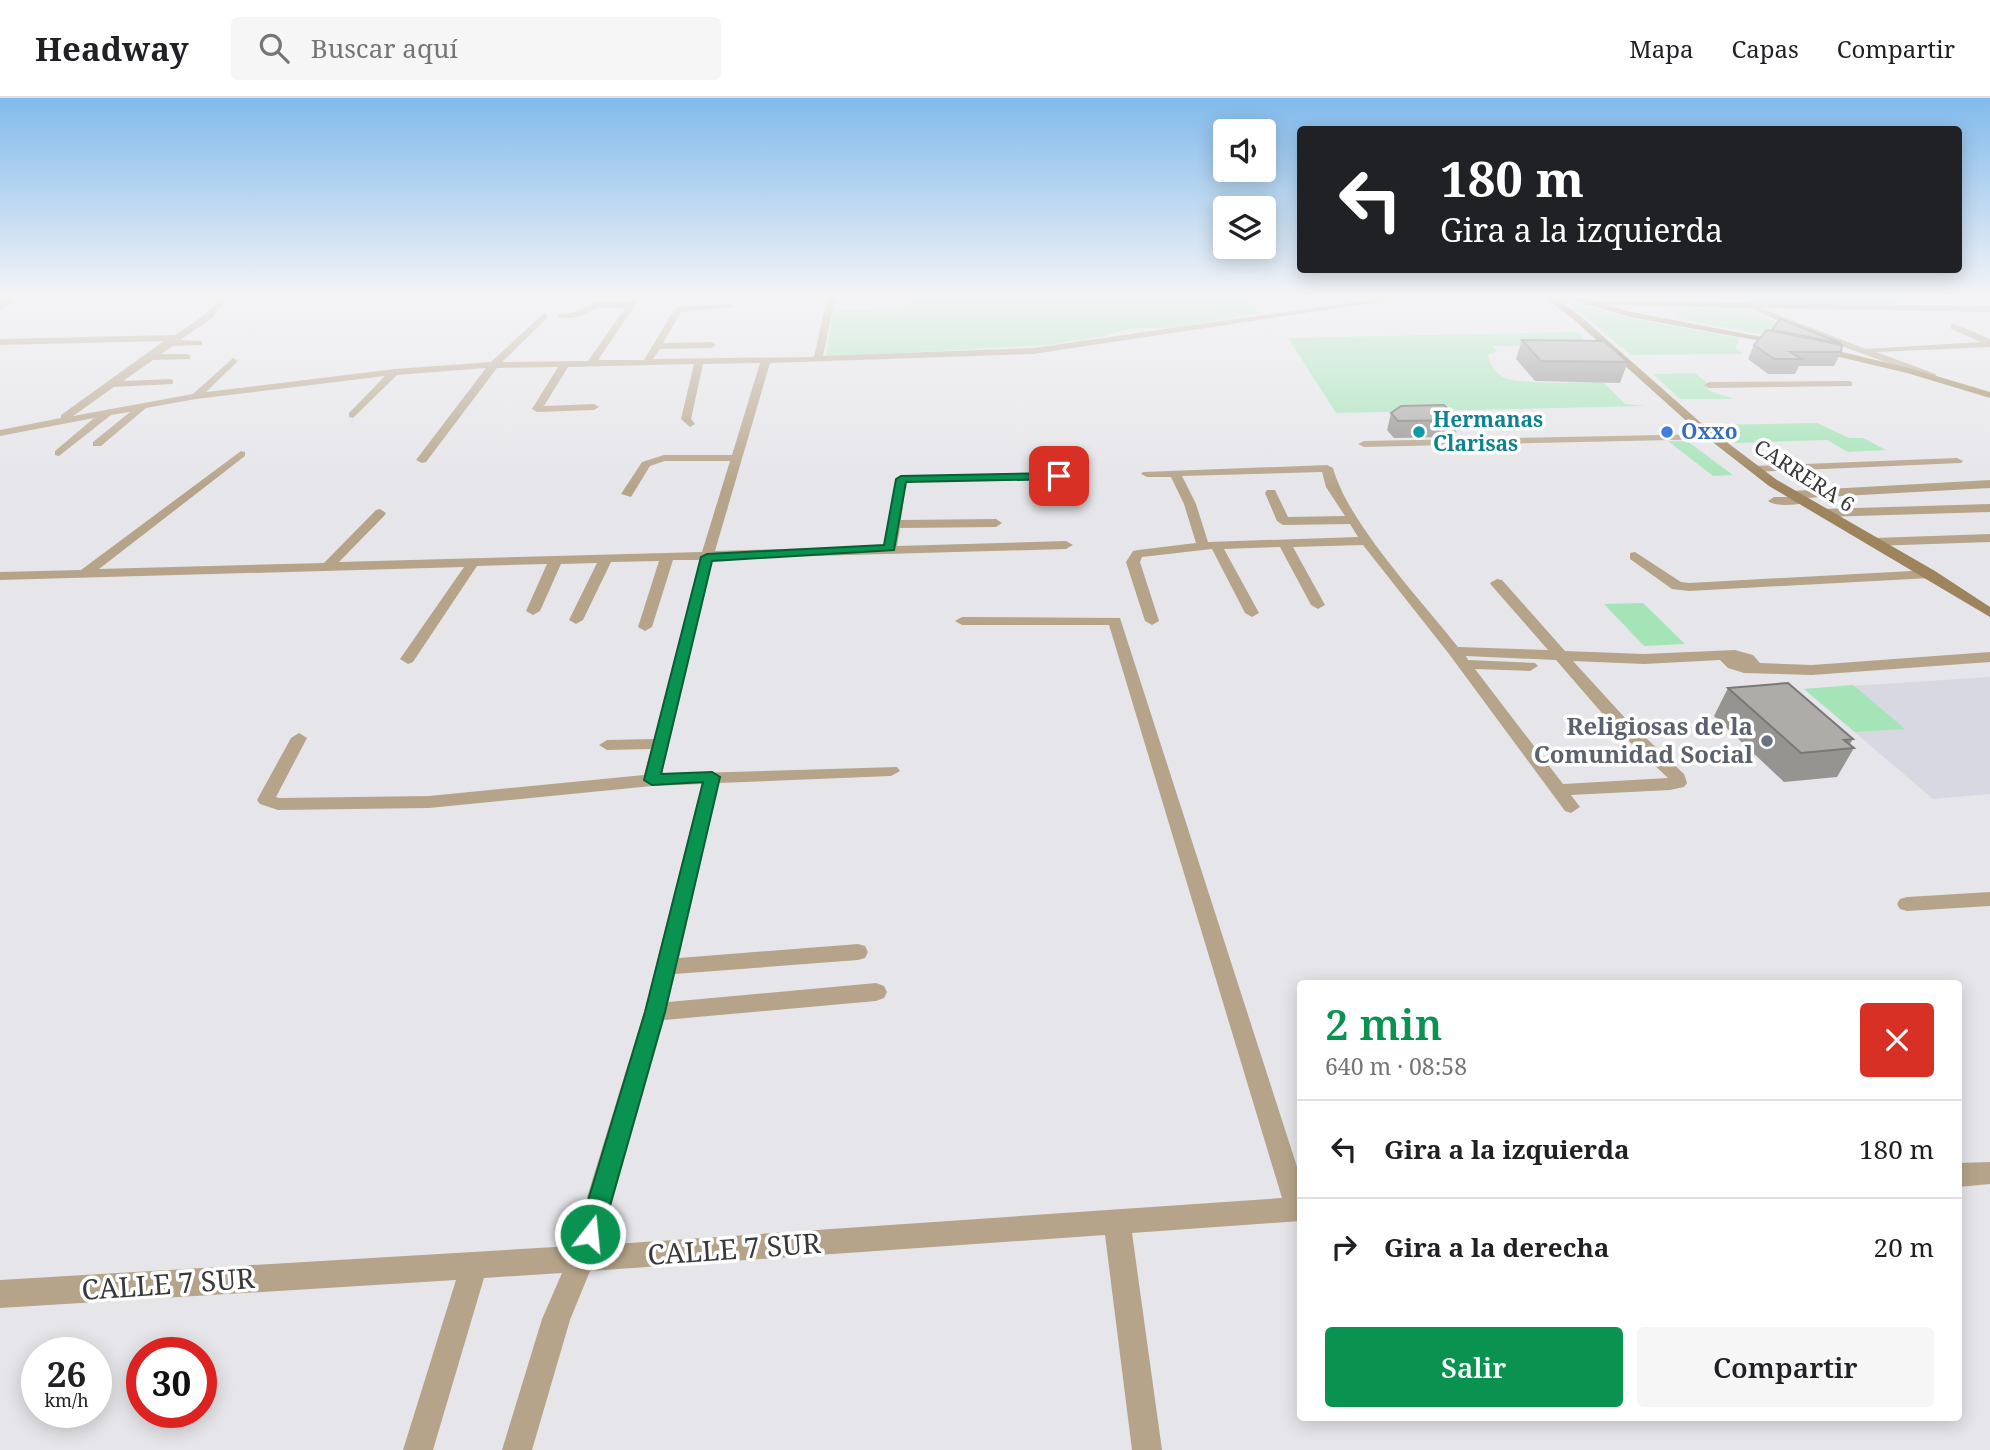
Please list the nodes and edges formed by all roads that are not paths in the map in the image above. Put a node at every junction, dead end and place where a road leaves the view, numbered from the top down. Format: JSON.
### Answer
{"nodes":[{"id":1,"x":143,"y":361,"type":"edge"},
{"id":2,"x":233,"y":361,"type":"dead end"},
{"id":3,"x":499,"y":361,"type":"edge"},
{"id":4,"x":729,"y":361,"type":"edge"},
{"id":5,"x":766,"y":361,"type":"edge"},
{"id":6,"x":1624,"y":361,"type":"edge"},
{"id":7,"x":1867,"y":361,"type":"edge"},
{"id":8,"x":1890,"y":361,"type":"edge"},
{"id":9,"x":647,"y":362,"type":"joint"},
{"id":10,"x":699,"y":362,"type":"junction"},
{"id":11,"x":591,"y":363,"type":"joint"},
{"id":12,"x":564,"y":365,"type":"junction"},
{"id":13,"x":494,"y":366,"type":"junction"},
{"id":14,"x":395,"y":372,"type":"junction"},
{"id":15,"x":1838,"y":377,"type":"dead end"},
{"id":16,"x":170,"y":382,"type":"dead end"},
{"id":17,"x":1951,"y":383,"type":"junction"},
{"id":18,"x":111,"y":384,"type":"junction"},
{"id":19,"x":1709,"y":385,"type":"dead end"},
{"id":20,"x":1990,"y":395,"type":"edge"},
{"id":21,"x":196,"y":396,"type":"junction"},
{"id":22,"x":145,"y":404,"type":"junction"},
{"id":23,"x":594,"y":407,"type":"dead end"},
{"id":24,"x":109,"y":411,"type":"junction"},
{"id":25,"x":353,"y":415,"type":"dead end"},
{"id":26,"x":59,"y":421,"type":"junction"},
{"id":27,"x":690,"y":424,"type":"dead end"},
{"id":28,"x":0,"y":433,"type":"edge"},
{"id":29,"x":1713,"y":438,"type":"junction"},
{"id":30,"x":97,"y":444,"type":"dead end"},
{"id":31,"x":1364,"y":444,"type":"dead end"},
{"id":32,"x":59,"y":453,"type":"dead end"},
{"id":33,"x":241,"y":454,"type":"dead end"},
{"id":34,"x":738,"y":457,"type":"junction"},
{"id":35,"x":422,"y":460,"type":"dead end"},
{"id":36,"x":1957,"y":461,"type":"dead end"},
{"id":37,"x":1754,"y":469,"type":"junction"},
{"id":38,"x":1175,"y":472,"type":"junction"},
{"id":39,"x":1147,"y":474,"type":"dead end"},
{"id":40,"x":1059,"y":476,"type":"dead end"},
{"id":41,"x":1990,"y":484,"type":"edge"},
{"id":42,"x":1271,"y":493,"type":"dead end"},
{"id":43,"x":627,"y":494,"type":"dead end"},
{"id":44,"x":1796,"y":498,"type":"junction"},
{"id":45,"x":1774,"y":501,"type":"dead end"},
{"id":46,"x":1990,"y":508,"type":"edge"},
{"id":47,"x":380,"y":513,"type":"dead end"},
{"id":48,"x":1823,"y":513,"type":"junction"},
{"id":49,"x":1353,"y":520,"type":"junction"},
{"id":50,"x":996,"y":523,"type":"dead end"},
{"id":51,"x":894,"y":524,"type":"junction"},
{"id":52,"x":1990,"y":538,"type":"edge"},
{"id":53,"x":1367,"y":541,"type":"junction"},
{"id":54,"x":1874,"y":542,"type":"junction"},
{"id":55,"x":1066,"y":545,"type":"dead end"},
{"id":56,"x":1285,"y":545,"type":"junction"},
{"id":57,"x":1210,"y":546,"type":"junction"},
{"id":58,"x":890,"y":548,"type":"junction"},
{"id":59,"x":1635,"y":555,"type":"dead end"},
{"id":60,"x":707,"y":557,"type":"junction"},
{"id":61,"x":667,"y":558,"type":"junction"},
{"id":62,"x":605,"y":560,"type":"junction"},
{"id":63,"x":555,"y":561,"type":"junction"},
{"id":64,"x":472,"y":564,"type":"junction"},
{"id":65,"x":327,"y":567,"type":"junction"},
{"id":66,"x":85,"y":573,"type":"junction"},
{"id":67,"x":1930,"y":574,"type":"junction"},
{"id":68,"x":0,"y":576,"type":"edge"},
{"id":69,"x":1497,"y":583,"type":"dead end"},
{"id":70,"x":1318,"y":605,"type":"dead end"},
{"id":71,"x":533,"y":611,"type":"dead end"},
{"id":72,"x":1252,"y":613,"type":"dead end"},
{"id":73,"x":1990,"y":613,"type":"edge"},
{"id":74,"x":576,"y":620,"type":"dead end"},
{"id":75,"x":962,"y":621,"type":"dead end"},
{"id":76,"x":1152,"y":621,"type":"dead end"},
{"id":77,"x":645,"y":627,"type":"dead end"},
{"id":78,"x":1990,"y":657,"type":"edge"},
{"id":79,"x":1459,"y":658,"type":"junction"},
{"id":80,"x":408,"y":659,"type":"dead end"},
{"id":81,"x":1567,"y":661,"type":"junction"},
{"id":82,"x":299,"y":738,"type":"dead end"},
{"id":83,"x":661,"y":744,"type":"junction"},
{"id":84,"x":607,"y":746,"type":"dead end"},
{"id":85,"x":891,"y":771,"type":"dead end"},
{"id":86,"x":712,"y":777,"type":"junction"},
{"id":87,"x":652,"y":780,"type":"junction"},
{"id":88,"x":1557,"y":790,"type":"junction"},
{"id":89,"x":1571,"y":807,"type":"dead end"},
{"id":90,"x":1990,"y":899,"type":"edge"},
{"id":91,"x":1907,"y":904,"type":"dead end"},
{"id":92,"x":858,"y":952,"type":"dead end"},
{"id":93,"x":666,"y":967,"type":"junction"},
{"id":94,"x":876,"y":992,"type":"dead end"},
{"id":95,"x":655,"y":1012,"type":"junction"},
{"id":96,"x":1990,"y":1173,"type":"edge"},
{"id":97,"x":1962,"y":1175,"type":"edge"},
{"id":98,"x":1297,"y":1203,"type":"edge"},
{"id":99,"x":1297,"y":1209,"type":"edge"},
{"id":100,"x":1116,"y":1223,"type":"junction"},
{"id":101,"x":582,"y":1259,"type":"junction"},
{"id":102,"x":477,"y":1264,"type":"junction"},
{"id":103,"x":0,"y":1294,"type":"edge"},
{"id":104,"x":418,"y":1450,"type":"edge"},
{"id":105,"x":517,"y":1450,"type":"edge"},
{"id":106,"x":1147,"y":1450,"type":"edge"}],
"edges":[{"from":1,"to":18,"type":"street"},
{"from":2,"to":21,"type":"street"},
{"from":3,"to":13,"type":"street"},
{"from":4,"to":10,"type":"street"},
{"from":5,"to":34,"type":"street"},
{"from":6,"to":29,"type":"main road","name":"CARRERA 6"},
{"from":7,"to":17,"type":"main road"},
{"from":8,"to":17,"type":"street"},
{"from":9,"to":10,"type":"street"},
{"from":9,"to":11,"type":"street"},
{"from":10,"to":27,"type":"street"},
{"from":11,"to":12,"type":"street"},
{"from":12,"to":13,"type":"street"},
{"from":12,"to":23,"type":"street"},
{"from":13,"to":14,"type":"street"},
{"from":13,"to":35,"type":"street"},
{"from":14,"to":21,"type":"street"},
{"from":14,"to":25,"type":"street"},
{"from":15,"to":19,"type":"street"},
{"from":16,"to":18,"type":"street"},
{"from":17,"to":20,"type":"main road"},
{"from":18,"to":26,"type":"street"},
{"from":21,"to":22,"type":"street"},
{"from":22,"to":24,"type":"street"},
{"from":22,"to":30,"type":"street"},
{"from":24,"to":26,"type":"street"},
{"from":24,"to":32,"type":"street"},
{"from":26,"to":28,"type":"street"},
{"from":29,"to":31,"type":"street"},
{"from":29,"to":37,"type":"main road","name":"CARRERA 6"},
{"from":33,"to":66,"type":"street"},
{"from":34,"to":43,"type":"street"},
{"from":34,"to":60,"type":"street"},
{"from":36,"to":37,"type":"street"},
{"from":37,"to":44,"type":"main road","name":"CARRERA 6"},
{"from":38,"to":39,"type":"street"},
{"from":38,"to":49,"type":"street"},
{"from":38,"to":57,"type":"street"},
{"from":40,"to":51,"type":"street"},
{"from":41,"to":44,"type":"street"},
{"from":42,"to":49,"type":"street"},
{"from":44,"to":45,"type":"street"},
{"from":44,"to":48,"type":"main road","name":"CARRERA 6"},
{"from":46,"to":48,"type":"street"},
{"from":47,"to":65,"type":"street"},
{"from":48,"to":54,"type":"main road","name":"CARRERA 6"},
{"from":49,"to":53,"type":"street"},
{"from":50,"to":51,"type":"street"},
{"from":51,"to":58,"type":"street"},
{"from":52,"to":54,"type":"street"},
{"from":53,"to":56,"type":"street"},
{"from":53,"to":79,"type":"street"},
{"from":54,"to":67,"type":"main road","name":"CARRERA 6"},
{"from":55,"to":58,"type":"street"},
{"from":56,"to":57,"type":"street"},
{"from":56,"to":70,"type":"street"},
{"from":57,"to":72,"type":"street"},
{"from":57,"to":76,"type":"street"},
{"from":58,"to":60,"type":"street"},
{"from":59,"to":67,"type":"street"},
{"from":60,"to":61,"type":"street"},
{"from":60,"to":83,"type":"street"},
{"from":61,"to":62,"type":"street"},
{"from":61,"to":77,"type":"street"},
{"from":62,"to":63,"type":"street"},
{"from":62,"to":74,"type":"street"},
{"from":63,"to":64,"type":"street"},
{"from":63,"to":71,"type":"street"},
{"from":64,"to":65,"type":"street"},
{"from":64,"to":80,"type":"street"},
{"from":65,"to":66,"type":"street"},
{"from":66,"to":68,"type":"street"},
{"from":67,"to":73,"type":"main road","name":"CARRERA 6"},
{"from":69,"to":81,"type":"street"},
{"from":75,"to":98,"type":"street"},
{"from":78,"to":81,"type":"street"},
{"from":79,"to":81,"type":"street"},
{"from":79,"to":88,"type":"street"},
{"from":81,"to":88,"type":"street"},
{"from":82,"to":87,"type":"street"},
{"from":83,"to":84,"type":"street"},
{"from":83,"to":87,"type":"street"},
{"from":85,"to":86,"type":"street"},
{"from":86,"to":87,"type":"street"},
{"from":86,"to":93,"type":"street"},
{"from":88,"to":89,"type":"street"},
{"from":90,"to":91,"type":"street"},
{"from":92,"to":93,"type":"street"},
{"from":93,"to":95,"type":"street"},
{"from":94,"to":95,"type":"street"},
{"from":95,"to":101,"type":"street"},
{"from":96,"to":97,"type":"street"},
{"from":99,"to":100,"type":"street","name":"CALLE 7 SUR"},
{"from":100,"to":101,"type":"street","name":"CALLE 7 SUR"},
{"from":100,"to":106,"type":"street"},
{"from":101,"to":102,"type":"street","name":"CALLE 7 SUR"},
{"from":101,"to":105,"type":"street"},
{"from":102,"to":103,"type":"street","name":"CALLE 7 SUR"},
{"from":102,"to":104,"type":"street"}]}
